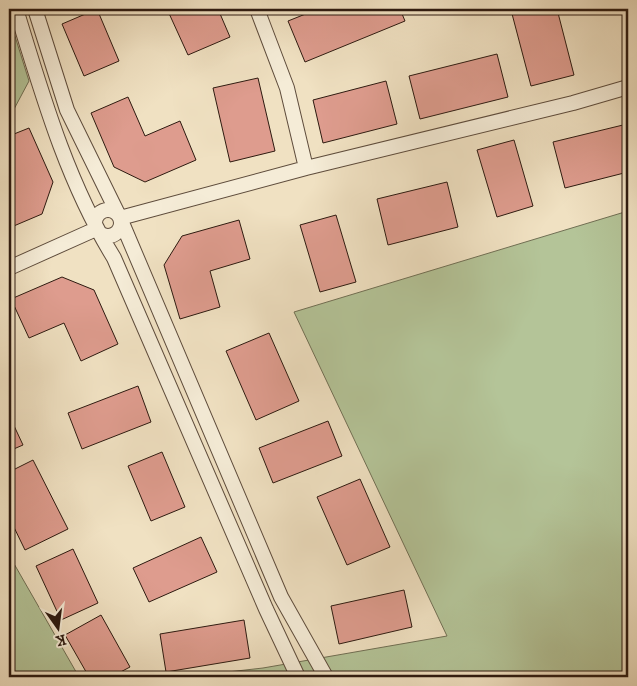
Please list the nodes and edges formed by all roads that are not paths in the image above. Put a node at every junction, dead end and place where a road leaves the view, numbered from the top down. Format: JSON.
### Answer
{"nodes":[{"id":1,"x":16,"y":9,"type":"edge"},
{"id":2,"x":261,"y":10,"type":"edge"},
{"id":3,"x":39,"y":11,"type":"edge"},
{"id":4,"x":21,"y":24,"type":"junction"},
{"id":5,"x":628,"y":87,"type":"edge"},
{"id":6,"x":306,"y":168,"type":"junction"},
{"id":7,"x":120,"y":218,"type":"junction"},
{"id":8,"x":96,"y":229,"type":"junction"},
{"id":9,"x":9,"y":268,"type":"edge"},
{"id":10,"x":298,"y":677,"type":"edge"},
{"id":11,"x":326,"y":677,"type":"edge"}],
"edges":[{"from":1,"to":4,"type":"street"},
{"from":2,"to":6,"type":"street"},
{"from":3,"to":4,"type":"street"},
{"from":3,"to":7,"type":"street"},
{"from":4,"to":8,"type":"street"},
{"from":5,"to":6,"type":"street"},
{"from":6,"to":7,"type":"street"},
{"from":7,"to":8,"type":"street"},
{"from":7,"to":11,"type":"street"},
{"from":8,"to":9,"type":"street"},
{"from":8,"to":10,"type":"street"}]}
